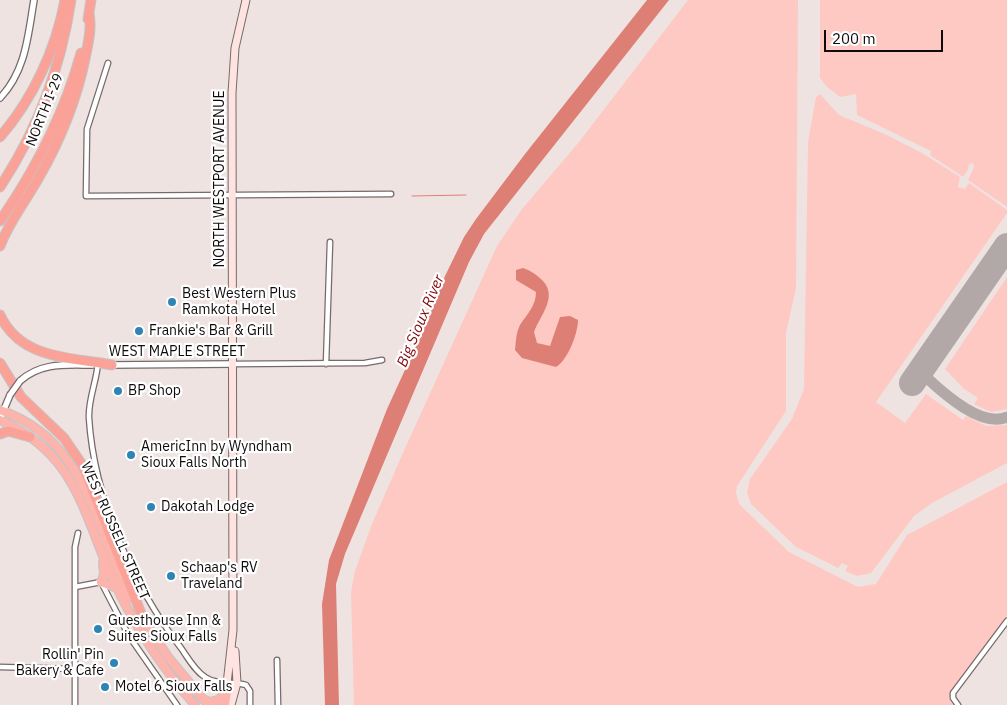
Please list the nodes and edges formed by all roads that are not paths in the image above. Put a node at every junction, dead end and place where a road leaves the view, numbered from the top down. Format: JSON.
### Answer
{"nodes":[{"id":1,"x":34,"y":0,"type":"edge"},
{"id":2,"x":65,"y":0,"type":"edge"},
{"id":3,"x":71,"y":0,"type":"edge"},
{"id":4,"x":91,"y":0,"type":"edge"},
{"id":5,"x":246,"y":0,"type":"edge"},
{"id":6,"x":89,"y":13,"type":"junction"},
{"id":7,"x":108,"y":63,"type":"dead end"},
{"id":8,"x":0,"y":98,"type":"edge"},
{"id":9,"x":0,"y":137,"type":"edge"},
{"id":10,"x":0,"y":187,"type":"edge"},
{"id":11,"x":23,"y":188,"type":"junction"},
{"id":12,"x":232,"y":194,"type":"junction"},
{"id":13,"x":391,"y":194,"type":"dead end"},
{"id":14,"x":0,"y":221,"type":"edge"},
{"id":15,"x":0,"y":231,"type":"edge"},
{"id":16,"x":330,"y":242,"type":"dead end"},
{"id":17,"x":0,"y":246,"type":"edge"},
{"id":18,"x":0,"y":315,"type":"edge"},
{"id":19,"x":382,"y":360,"type":"dead end"},
{"id":20,"x":0,"y":363,"type":"edge"},
{"id":21,"x":98,"y":364,"type":"junction"},
{"id":22,"x":232,"y":364,"type":"junction"},
{"id":23,"x":326,"y":364,"type":"junction"},
{"id":24,"x":112,"y":365,"type":"joint"},
{"id":25,"x":2,"y":410,"type":"edge"},
{"id":26,"x":0,"y":420,"type":"edge"},
{"id":27,"x":0,"y":434,"type":"edge"},
{"id":28,"x":30,"y":437,"type":"junction"},
{"id":29,"x":78,"y":533,"type":"dead end"},
{"id":30,"x":102,"y":554,"type":"junction"},
{"id":31,"x":101,"y":582,"type":"junction"},
{"id":32,"x":75,"y":587,"type":"junction"},
{"id":33,"x":116,"y":588,"type":"junction"},
{"id":34,"x":144,"y":621,"type":"junction"},
{"id":35,"x":1007,"y":621,"type":"edge"},
{"id":36,"x":233,"y":630,"type":"junction"},
{"id":37,"x":277,"y":660,"type":"dead end"},
{"id":38,"x":0,"y":667,"type":"edge"},
{"id":39,"x":75,"y":669,"type":"junction"},
{"id":40,"x":237,"y":683,"type":"junction"},
{"id":41,"x":228,"y":686,"type":"junction"},
{"id":42,"x":201,"y":697,"type":"junction"},
{"id":43,"x":75,"y":705,"type":"edge"},
{"id":44,"x":177,"y":705,"type":"edge"},
{"id":45,"x":195,"y":705,"type":"edge"},
{"id":46,"x":208,"y":705,"type":"edge"},
{"id":47,"x":224,"y":705,"type":"edge"},
{"id":48,"x":231,"y":705,"type":"edge"},
{"id":49,"x":250,"y":705,"type":"edge"},
{"id":50,"x":278,"y":705,"type":"edge"},
{"id":51,"x":958,"y":705,"type":"edge"}],
"edges":[{"from":1,"to":8,"type":"street"},
{"from":2,"to":9,"type":"highway"},
{"from":3,"to":10,"type":"highway","name":"NORTH I-29"},
{"from":4,"to":6,"type":"highway","name":"NORTH I-29"},
{"from":5,"to":12,"type":"main road","name":"NORTH WESTPORT AVENUE"},
{"from":6,"to":11,"type":"highway","name":"NORTH I-29"},
{"from":6,"to":17,"type":"highway"},
{"from":7,"to":12,"type":"street"},
{"from":11,"to":14,"type":"highway","name":"NORTH I-29"},
{"from":11,"to":15,"type":"highway"},
{"from":12,"to":13,"type":"street"},
{"from":12,"to":22,"type":"main road","name":"NORTH WESTPORT AVENUE"},
{"from":16,"to":23,"type":"street"},
{"from":18,"to":21,"type":"highway"},
{"from":19,"to":23,"type":"street","name":"WEST MAPLE STREET"},
{"from":20,"to":34,"type":"highway"},
{"from":21,"to":24,"type":"highway"},
{"from":21,"to":25,"type":"street","name":"WEST MAPLE STREET","bridge":true},
{"from":21,"to":41,"type":"street","name":"WEST RUSSELL STREET"},
{"from":22,"to":23,"type":"street","name":"WEST MAPLE STREET"},
{"from":22,"to":24,"type":"street","name":"WEST MAPLE STREET"},
{"from":22,"to":36,"type":"main road","name":"NORTH WESTPORT AVENUE"},
{"from":25,"to":26,"type":"street","name":"WEST MAPLE STREET"},
{"from":25,"to":34,"type":"highway","name":"WEST RUSSELL STREET"},
{"from":26,"to":28,"type":"highway","name":"WEST RUSSELL STREET"},
{"from":27,"to":28,"type":"highway"},
{"from":28,"to":30,"type":"highway","name":"WEST RUSSELL STREET"},
{"from":29,"to":32,"type":"street"},
{"from":30,"to":31,"type":"highway"},
{"from":30,"to":33,"type":"highway","name":"WEST RUSSELL STREET"},
{"from":31,"to":32,"type":"street"},
{"from":31,"to":33,"type":"highway"},
{"from":31,"to":44,"type":"street"},
{"from":32,"to":39,"type":"street"},
{"from":33,"to":45,"type":"highway","name":"WEST RUSSELL STREET"},
{"from":34,"to":42,"type":"highway","name":"WEST RUSSELL STREET"},
{"from":35,"to":51,"type":"street"},
{"from":36,"to":40,"type":"main road","name":"NORTH WESTPORT AVENUE"},
{"from":36,"to":41,"type":"main road","name":"NORTH WESTPORT AVENUE"},
{"from":37,"to":50,"type":"street"},
{"from":38,"to":39,"type":"street"},
{"from":39,"to":43,"type":"street"},
{"from":40,"to":41,"type":"street","name":"WEST RUSSELL STREET"},
{"from":40,"to":48,"type":"main road","name":"NORTH WESTPORT AVENUE"},
{"from":40,"to":49,"type":"street"},
{"from":41,"to":42,"type":"highway"},
{"from":41,"to":47,"type":"highway"},
{"from":42,"to":46,"type":"highway","name":"WEST RUSSELL STREET"}]}
